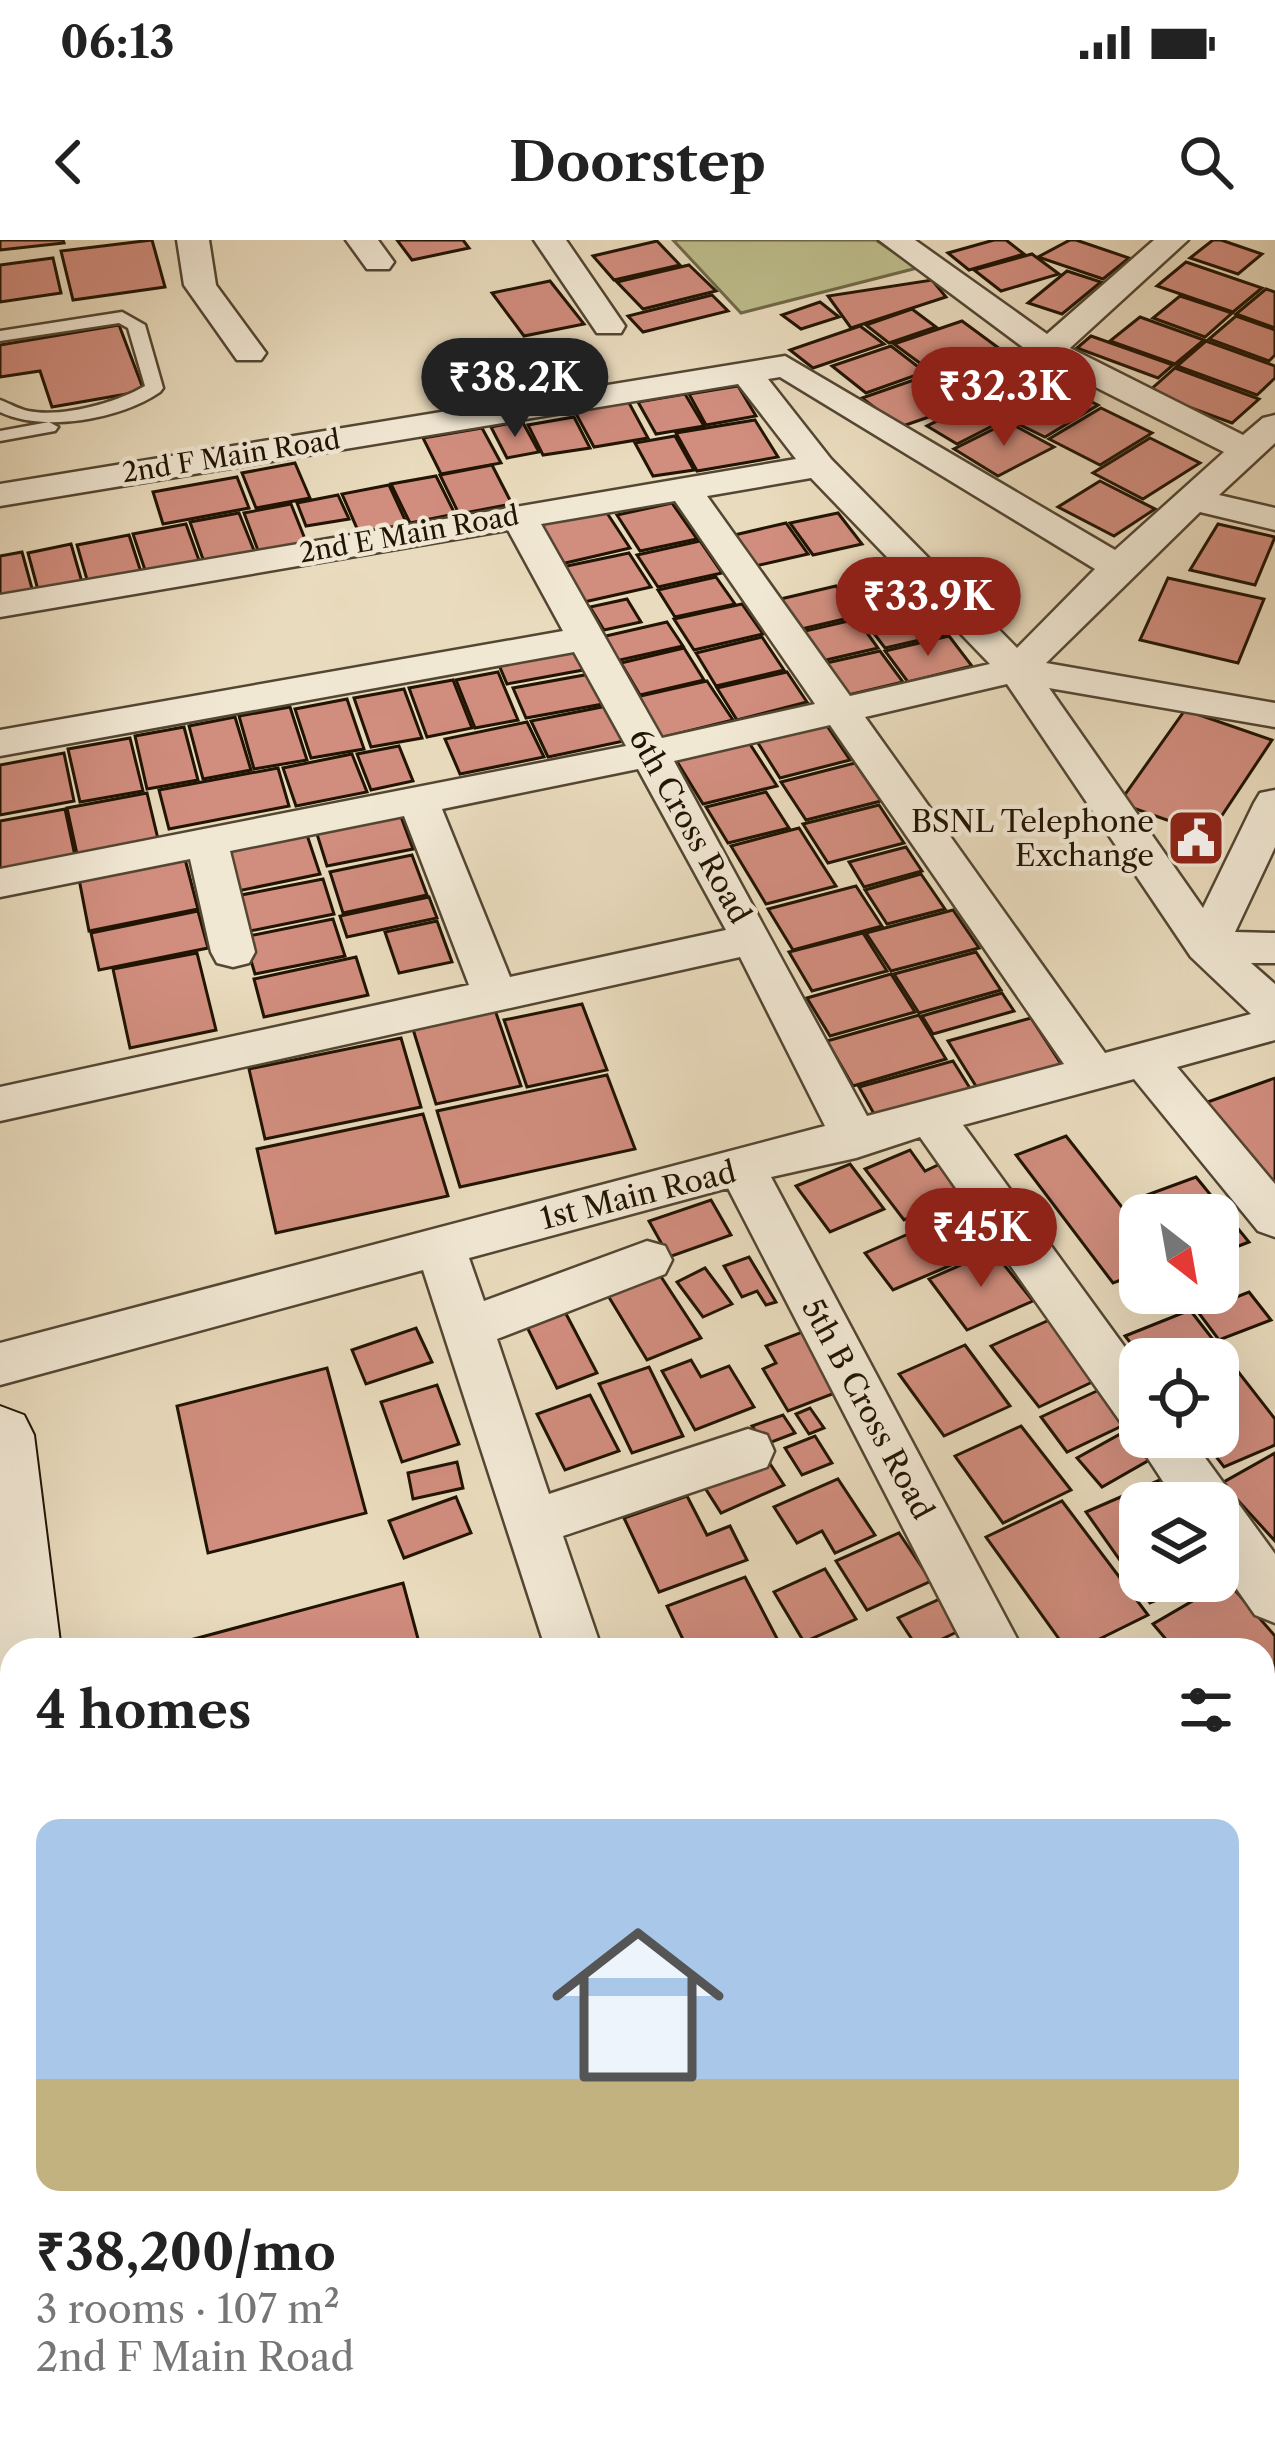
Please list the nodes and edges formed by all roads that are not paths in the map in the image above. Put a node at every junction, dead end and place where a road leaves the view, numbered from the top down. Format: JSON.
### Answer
{"nodes":[{"id":1,"x":193,"y":240,"type":"edge"},
{"id":2,"x":550,"y":240,"type":"edge"},
{"id":3,"x":895,"y":240,"type":"edge"},
{"id":4,"x":1114,"y":240,"type":"edge"},
{"id":5,"x":1159,"y":250,"type":"edge"},
{"id":6,"x":609,"y":326,"type":"dead end"},
{"id":7,"x":0,"y":337,"type":"edge"},
{"id":8,"x":1048,"y":350,"type":"junction"},
{"id":9,"x":249,"y":353,"type":"dead end"},
{"id":10,"x":746,"y":371,"type":"junction"},
{"id":11,"x":0,"y":405,"type":"edge"},
{"id":12,"x":92,"y":419,"type":"dead end"},
{"id":13,"x":1275,"y":425,"type":"edge"},
{"id":14,"x":0,"y":436,"type":"edge"},
{"id":15,"x":1247,"y":451,"type":"junction"},
{"id":16,"x":819,"y":466,"type":"junction"},
{"id":17,"x":682,"y":486,"type":"junction"},
{"id":18,"x":0,"y":495,"type":"edge"},
{"id":19,"x":1197,"y":500,"type":"junction"},
{"id":20,"x":518,"y":516,"type":"junction"},
{"id":21,"x":1275,"y":519,"type":"edge"},
{"id":22,"x":1118,"y":567,"type":"junction"},
{"id":23,"x":0,"y":606,"type":"edge"},
{"id":24,"x":582,"y":639,"type":"junction"},
{"id":25,"x":1017,"y":670,"type":"junction"},
{"id":26,"x":836,"y":708,"type":"junction"},
{"id":27,"x":1275,"y":716,"type":"edge"},
{"id":28,"x":0,"y":743,"type":"edge"},
{"id":29,"x":650,"y":754,"type":"junction"},
{"id":30,"x":418,"y":800,"type":"junction"},
{"id":31,"x":1275,"y":803,"type":"edge"},
{"id":32,"x":207,"y":842,"type":"junction"},
{"id":33,"x":0,"y":884,"type":"edge"},
{"id":34,"x":753,"y":939,"type":"junction"},
{"id":35,"x":1207,"y":946,"type":"junction"},
{"id":36,"x":1275,"y":948,"type":"edge"},
{"id":37,"x":233,"y":952,"type":"dead end"},
{"id":38,"x":495,"y":996,"type":"junction"},
{"id":39,"x":1275,"y":1010,"type":"edge"},
{"id":40,"x":1275,"y":1024,"type":"edge"},
{"id":41,"x":1144,"y":1059,"type":"junction"},
{"id":42,"x":1094,"y":1072,"type":"junction"},
{"id":43,"x":0,"y":1104,"type":"edge"},
{"id":44,"x":932,"y":1118,"type":"junction"},
{"id":45,"x":856,"y":1140,"type":"junction"},
{"id":46,"x":742,"y":1168,"type":"junction"},
{"id":47,"x":1275,"y":1218,"type":"edge"},
{"id":48,"x":440,"y":1245,"type":"junction"},
{"id":49,"x":647,"y":1260,"type":"dead end"},
{"id":50,"x":467,"y":1328,"type":"junction"},
{"id":51,"x":0,"y":1364,"type":"edge"},
{"id":52,"x":1119,"y":1380,"type":"edge"},
{"id":53,"x":0,"y":1435,"type":"edge"},
{"id":54,"x":748,"y":1451,"type":"dead end"},
{"id":55,"x":532,"y":1523,"type":"junction"},
{"id":56,"x":1239,"y":1548,"type":"edge"},
{"id":57,"x":1275,"y":1598,"type":"edge"},
{"id":58,"x":23,"y":1638,"type":"edge"},
{"id":59,"x":570,"y":1638,"type":"edge"},
{"id":60,"x":989,"y":1638,"type":"edge"}],
"edges":[{"from":1,"to":9,"type":"street"},
{"from":2,"to":6,"type":"street"},
{"from":3,"to":8,"type":"street"},
{"from":4,"to":5,"type":"street"},
{"from":5,"to":8,"type":"street"},
{"from":7,"to":11,"type":"lane"},
{"from":8,"to":15,"type":"street"},
{"from":10,"to":16,"type":"street"},
{"from":10,"to":18,"type":"street","name":"2nd F Main Road"},
{"from":10,"to":22,"type":"street","name":"2nd F Main Road"},
{"from":12,"to":14,"type":"lane"},
{"from":13,"to":15,"type":"street"},
{"from":15,"to":19,"type":"street"},
{"from":16,"to":17,"type":"street","name":"2nd E Main Road"},
{"from":16,"to":25,"type":"street"},
{"from":17,"to":20,"type":"street","name":"2nd E Main Road"},
{"from":17,"to":26,"type":"street"},
{"from":19,"to":21,"type":"street"},
{"from":19,"to":22,"type":"street"},
{"from":20,"to":23,"type":"street","name":"2nd E Main Road"},
{"from":20,"to":24,"type":"street","name":"6th Cross Road"},
{"from":22,"to":25,"type":"street"},
{"from":24,"to":28,"type":"street"},
{"from":24,"to":29,"type":"street","name":"6th Cross Road"},
{"from":25,"to":26,"type":"street"},
{"from":25,"to":27,"type":"street"},
{"from":25,"to":35,"type":"street"},
{"from":26,"to":29,"type":"street"},
{"from":26,"to":42,"type":"street"},
{"from":29,"to":30,"type":"street"},
{"from":29,"to":34,"type":"street","name":"6th Cross Road"},
{"from":30,"to":32,"type":"street"},
{"from":30,"to":38,"type":"street"},
{"from":31,"to":35,"type":"street"},
{"from":32,"to":33,"type":"street"},
{"from":32,"to":37,"type":"street"},
{"from":34,"to":38,"type":"street"},
{"from":34,"to":45,"type":"street","name":"6th Cross Road"},
{"from":35,"to":36,"type":"street"},
{"from":35,"to":39,"type":"street"},
{"from":38,"to":43,"type":"street"},
{"from":40,"to":41,"type":"street","name":"1st Main Road"},
{"from":41,"to":42,"type":"street","name":"1st Main Road"},
{"from":41,"to":47,"type":"street"},
{"from":42,"to":44,"type":"street","name":"1st Main Road"},
{"from":44,"to":45,"type":"street","name":"1st Main Road"},
{"from":44,"to":52,"type":"street"},
{"from":45,"to":46,"type":"street","name":"1st Main Road"},
{"from":46,"to":48,"type":"street","name":"1st Main Road"},
{"from":46,"to":60,"type":"street","name":"5th B Cross Road"},
{"from":48,"to":50,"type":"street"},
{"from":48,"to":51,"type":"street","name":"1st Main Road"},
{"from":49,"to":50,"type":"street"},
{"from":50,"to":55,"type":"street"},
{"from":53,"to":58,"type":"street"},
{"from":54,"to":55,"type":"street"},
{"from":55,"to":59,"type":"street"},
{"from":56,"to":57,"type":"street"}]}
